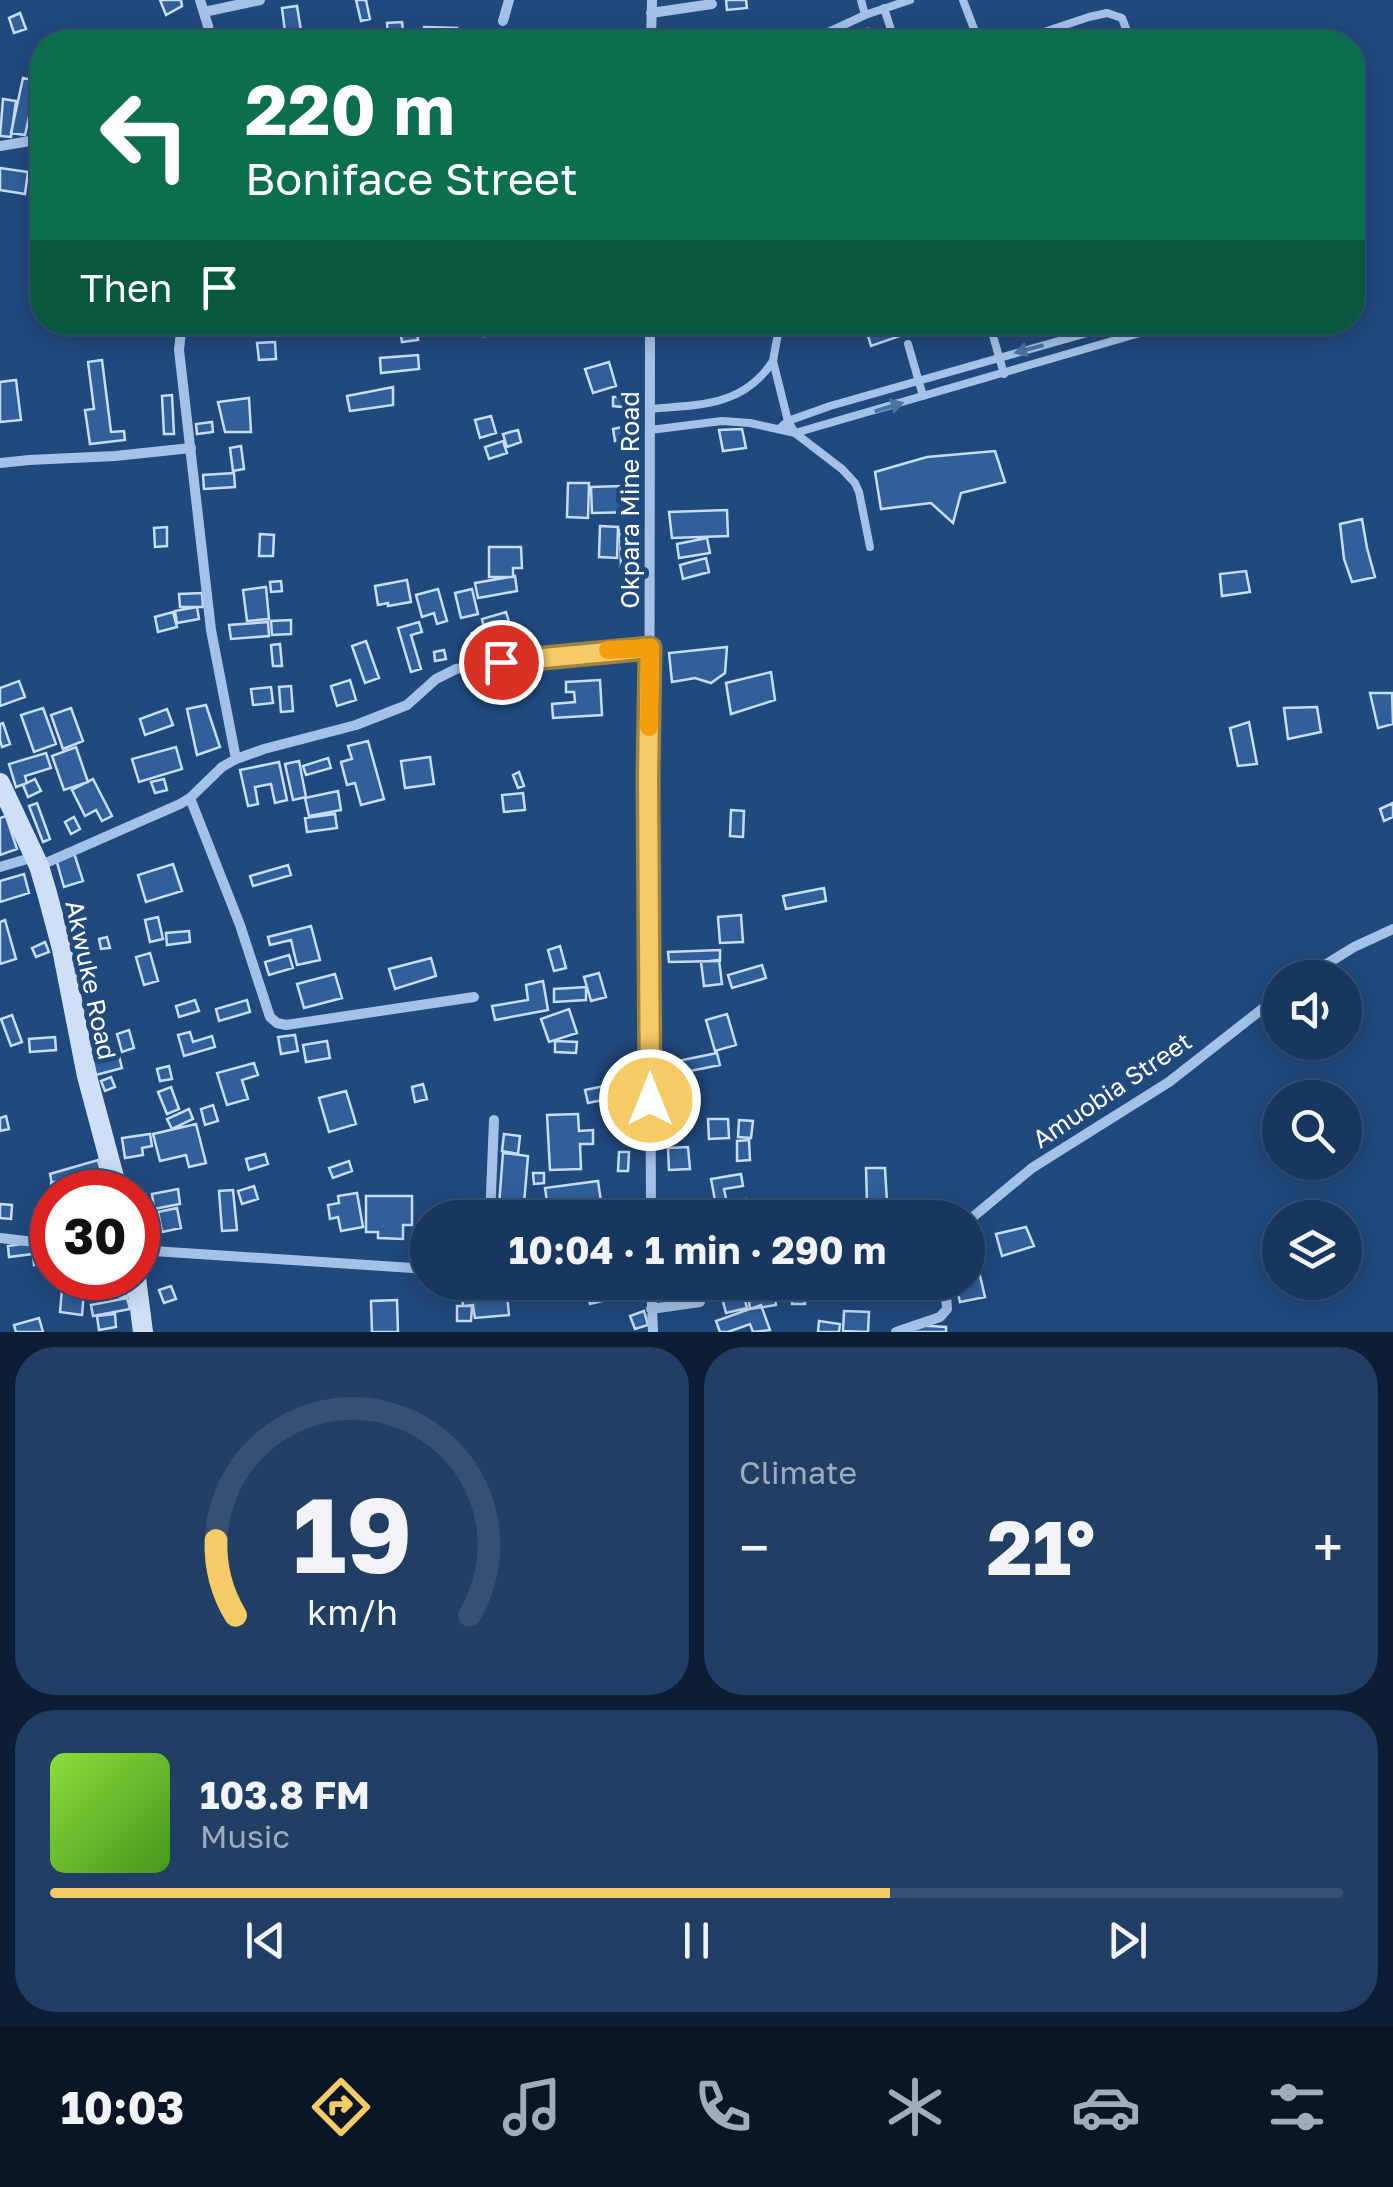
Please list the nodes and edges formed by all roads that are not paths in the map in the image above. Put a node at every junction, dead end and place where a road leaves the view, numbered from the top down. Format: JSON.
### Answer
{"nodes":[{"id":1,"x":260,"y":0,"type":"edge"},
{"id":2,"x":509,"y":0,"type":"edge"},
{"id":3,"x":652,"y":0,"type":"edge"},
{"id":4,"x":861,"y":0,"type":"edge"},
{"id":5,"x":910,"y":0,"type":"edge"},
{"id":6,"x":963,"y":0,"type":"edge"},
{"id":7,"x":712,"y":4,"type":"dead end"},
{"id":8,"x":202,"y":6,"type":"edge"},
{"id":9,"x":884,"y":8,"type":"junction"},
{"id":10,"x":651,"y":13,"type":"junction"},
{"id":11,"x":866,"y":16,"type":"junction"},
{"id":12,"x":503,"y":21,"type":"dead end"},
{"id":13,"x":651,"y":30,"type":"edge"},
{"id":14,"x":834,"y":30,"type":"edge"},
{"id":15,"x":891,"y":30,"type":"edge"},
{"id":16,"x":974,"y":30,"type":"edge"},
{"id":17,"x":1048,"y":30,"type":"edge"},
{"id":18,"x":1126,"y":30,"type":"edge"},
{"id":19,"x":30,"y":141,"type":"dead end"},
{"id":20,"x":0,"y":146,"type":"edge"},
{"id":21,"x":181,"y":335,"type":"edge"},
{"id":22,"x":650,"y":335,"type":"edge"},
{"id":23,"x":778,"y":335,"type":"edge"},
{"id":24,"x":994,"y":335,"type":"edge"},
{"id":25,"x":1082,"y":335,"type":"edge"},
{"id":26,"x":1131,"y":335,"type":"edge"},
{"id":27,"x":1068,"y":339,"type":"junction"},
{"id":28,"x":908,"y":344,"type":"dead end"},
{"id":29,"x":1073,"y":354,"type":"junction"},
{"id":30,"x":1000,"y":357,"type":"junction"},
{"id":31,"x":773,"y":361,"type":"junction"},
{"id":32,"x":1004,"y":374,"type":"junction"},
{"id":33,"x":919,"y":380,"type":"junction"},
{"id":34,"x":923,"y":396,"type":"junction"},
{"id":35,"x":649,"y":409,"type":"junction"},
{"id":36,"x":788,"y":421,"type":"junction"},
{"id":37,"x":779,"y":429,"type":"junction"},
{"id":38,"x":650,"y":430,"type":"junction"},
{"id":39,"x":795,"y":433,"type":"junction"},
{"id":40,"x":191,"y":448,"type":"junction"},
{"id":41,"x":0,"y":463,"type":"edge"},
{"id":42,"x":870,"y":547,"type":"dead end"},
{"id":43,"x":650,"y":648,"type":"junction"},
{"id":44,"x":236,"y":759,"type":"junction"},
{"id":45,"x":0,"y":783,"type":"edge"},
{"id":46,"x":190,"y":798,"type":"junction"},
{"id":47,"x":37,"y":861,"type":"junction"},
{"id":48,"x":0,"y":868,"type":"edge"},
{"id":49,"x":1393,"y":929,"type":"edge"},
{"id":50,"x":1332,"y":960,"type":"edge"},
{"id":51,"x":474,"y":996,"type":"dead end"},
{"id":52,"x":1262,"y":1009,"type":"edge"},
{"id":53,"x":494,"y":1120,"type":"dead end"},
{"id":54,"x":112,"y":1170,"type":"edge"},
{"id":55,"x":491,"y":1200,"type":"edge"},
{"id":56,"x":651,"y":1200,"type":"edge"},
{"id":57,"x":985,"y":1207,"type":"edge"},
{"id":58,"x":0,"y":1238,"type":"edge"},
{"id":59,"x":30,"y":1241,"type":"edge"},
{"id":60,"x":160,"y":1252,"type":"edge"},
{"id":61,"x":410,"y":1269,"type":"edge"},
{"id":62,"x":139,"y":1300,"type":"edge"},
{"id":63,"x":651,"y":1300,"type":"edge"},
{"id":64,"x":947,"y":1300,"type":"edge"},
{"id":65,"x":700,"y":1302,"type":"dead end"},
{"id":66,"x":651,"y":1309,"type":"junction"},
{"id":67,"x":143,"y":1332,"type":"edge"},
{"id":68,"x":653,"y":1332,"type":"edge"},
{"id":69,"x":896,"y":1332,"type":"edge"}],
"edges":[{"from":1,"to":8,"type":"street"},
{"from":2,"to":12,"type":"street"},
{"from":3,"to":10,"type":"street"},
{"from":4,"to":11,"type":"lane"},
{"from":5,"to":9,"type":"lane"},
{"from":6,"to":16,"type":"lane"},
{"from":7,"to":10,"type":"street"},
{"from":9,"to":11,"type":"lane"},
{"from":9,"to":15,"type":"lane"},
{"from":10,"to":13,"type":"street"},
{"from":11,"to":14,"type":"lane"},
{"from":17,"to":18,"type":"lane"},
{"from":19,"to":20,"type":"street"},
{"from":21,"to":40,"type":"street"},
{"from":22,"to":35,"type":"street","name":"Okpara Mine Road"},
{"from":23,"to":31,"type":"lane"},
{"from":24,"to":30,"type":"lane"},
{"from":25,"to":27,"type":"lane"},
{"from":26,"to":29,"type":"lane"},
{"from":27,"to":29,"type":"lane"},
{"from":27,"to":30,"type":"lane","one_way":true},
{"from":28,"to":33,"type":"lane"},
{"from":29,"to":32,"type":"lane"},
{"from":30,"to":32,"type":"lane"},
{"from":30,"to":33,"type":"lane"},
{"from":31,"to":35,"type":"lane"},
{"from":31,"to":36,"type":"lane"},
{"from":32,"to":34,"type":"lane"},
{"from":33,"to":34,"type":"lane"},
{"from":33,"to":36,"type":"lane"},
{"from":39,"to":34,"type":"lane","one_way":true},
{"from":35,"to":38,"type":"street","name":"Okpara Mine Road"},
{"from":36,"to":37,"type":"lane"},
{"from":36,"to":39,"type":"lane"},
{"from":37,"to":38,"type":"lane"},
{"from":37,"to":39,"type":"lane"},
{"from":38,"to":43,"type":"street","name":"Okpara Mine Road"},
{"from":39,"to":42,"type":"lane"},
{"from":40,"to":41,"type":"street"},
{"from":40,"to":44,"type":"street"},
{"from":43,"to":44,"type":"street"},
{"from":43,"to":56,"type":"street","name":"Okpara Mine Road"},
{"from":44,"to":46,"type":"street"},
{"from":45,"to":47,"type":"main road","name":"Akwuke Road"},
{"from":46,"to":47,"type":"street"},
{"from":46,"to":51,"type":"street"},
{"from":47,"to":48,"type":"street"},
{"from":47,"to":54,"type":"main road","name":"Akwuke Road"},
{"from":49,"to":50,"type":"street"},
{"from":52,"to":57,"type":"street","name":"Amuobia Street"},
{"from":53,"to":55,"type":"street"},
{"from":58,"to":59,"type":"street"},
{"from":60,"to":61,"type":"street"},
{"from":62,"to":67,"type":"main road"},
{"from":63,"to":66,"type":"street"},
{"from":64,"to":69,"type":"street"},
{"from":65,"to":66,"type":"street"},
{"from":66,"to":68,"type":"street"}]}
